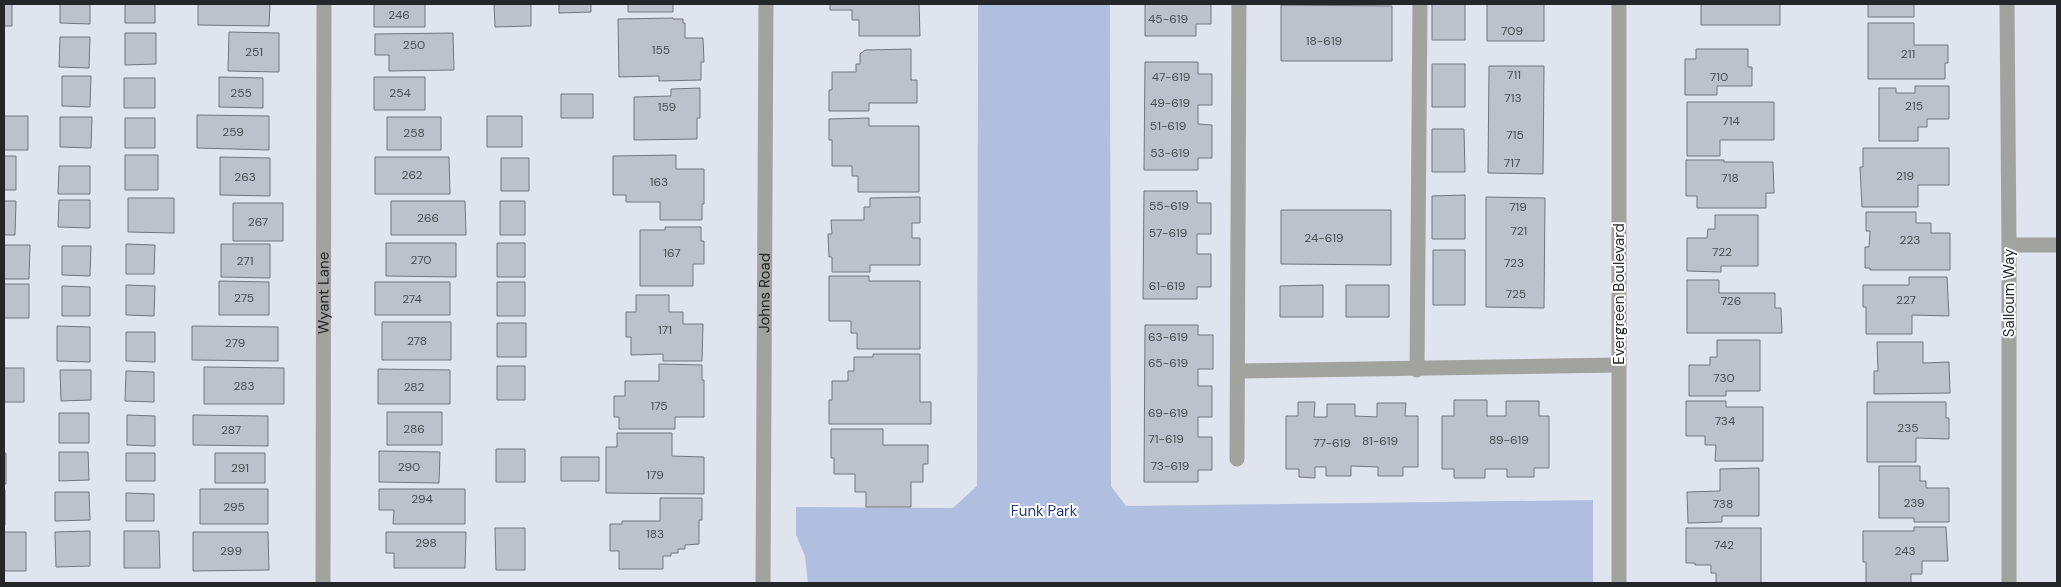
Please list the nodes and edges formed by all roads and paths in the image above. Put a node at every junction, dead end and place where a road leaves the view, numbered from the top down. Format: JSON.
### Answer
{"nodes":[{"id":1,"x":324,"y":4,"type":"edge"},
{"id":2,"x":766,"y":4,"type":"edge"},
{"id":3,"x":1239,"y":4,"type":"edge"},
{"id":4,"x":1420,"y":4,"type":"edge"},
{"id":5,"x":1619,"y":4,"type":"edge"},
{"id":6,"x":2007,"y":4,"type":"edge"},
{"id":7,"x":2010,"y":245,"type":"junction"},
{"id":8,"x":2057,"y":246,"type":"edge"},
{"id":9,"x":1619,"y":365,"type":"junction"},
{"id":10,"x":1417,"y":370,"type":"junction"},
{"id":11,"x":1238,"y":371,"type":"junction"},
{"id":12,"x":1237,"y":459,"type":"dead end"},
{"id":13,"x":323,"y":583,"type":"edge"},
{"id":14,"x":763,"y":583,"type":"edge"},
{"id":15,"x":1619,"y":583,"type":"edge"},
{"id":16,"x":2009,"y":583,"type":"edge"}],
"edges":[{"from":1,"to":13,"type":"street","name":"Wyant Lane"},
{"from":2,"to":14,"type":"street","name":"Johns Road"},
{"from":3,"to":11,"type":"street"},
{"from":4,"to":10,"type":"street"},
{"from":5,"to":9,"type":"street","name":"Evergreen Boulevard"},
{"from":6,"to":7,"type":"street","name":"Salloum Way"},
{"from":7,"to":8,"type":"street"},
{"from":7,"to":16,"type":"street","name":"Salloum Way"},
{"from":9,"to":10,"type":"street"},
{"from":9,"to":15,"type":"street","name":"Evergreen Boulevard"},
{"from":10,"to":11,"type":"street"},
{"from":11,"to":12,"type":"street"}]}
